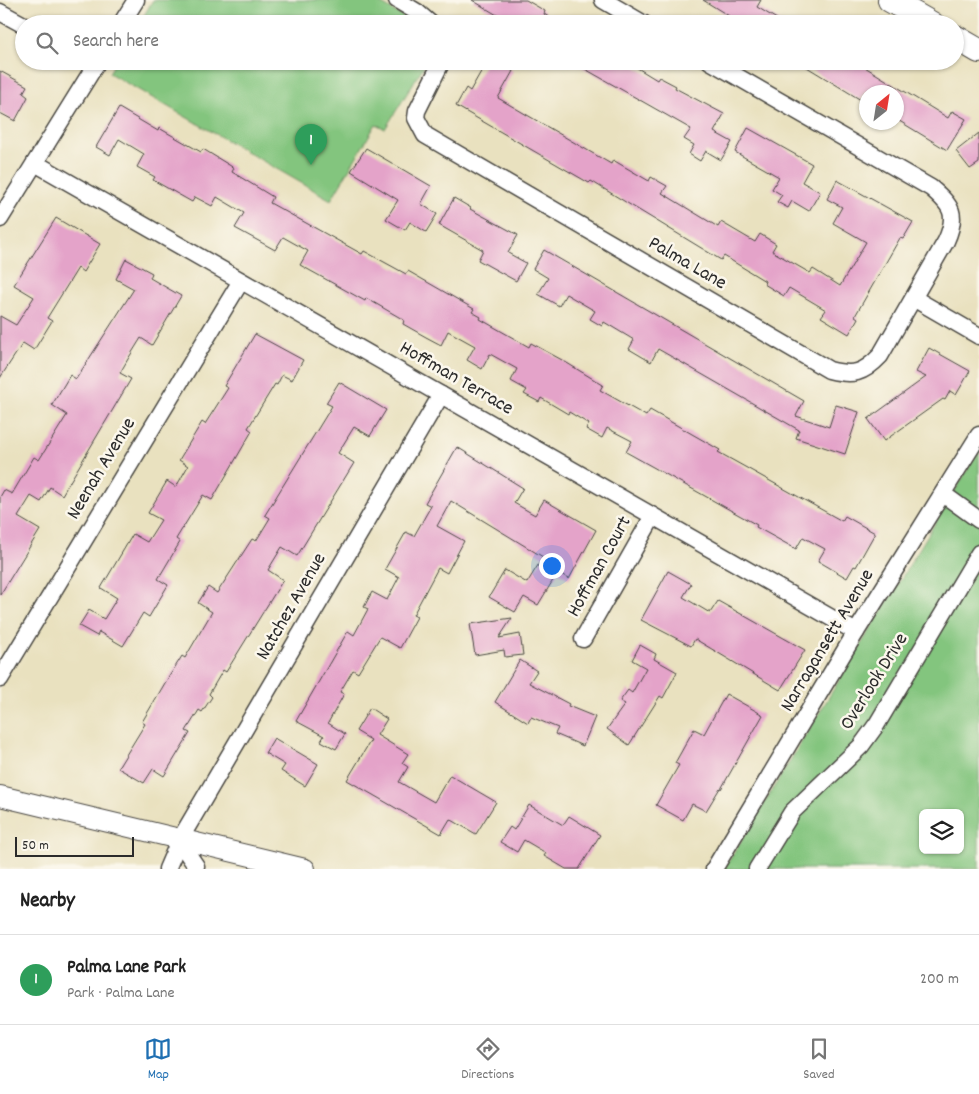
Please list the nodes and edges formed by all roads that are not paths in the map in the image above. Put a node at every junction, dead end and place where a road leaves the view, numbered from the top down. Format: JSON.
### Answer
{"nodes":[{"id":1,"x":136,"y":0,"type":"edge"},
{"id":2,"x":397,"y":0,"type":"edge"},
{"id":3,"x":603,"y":0,"type":"edge"},
{"id":4,"x":890,"y":0,"type":"edge"},
{"id":5,"x":0,"y":12,"type":"edge"},
{"id":6,"x":127,"y":15,"type":"edge"},
{"id":7,"x":418,"y":15,"type":"edge"},
{"id":8,"x":629,"y":15,"type":"edge"},
{"id":9,"x":916,"y":15,"type":"edge"},
{"id":10,"x":15,"y":20,"type":"edge"},
{"id":11,"x":964,"y":42,"type":"edge"},
{"id":12,"x":979,"y":51,"type":"edge"},
{"id":13,"x":89,"y":70,"type":"edge"},
{"id":14,"x":437,"y":70,"type":"edge"},
{"id":15,"x":726,"y":70,"type":"edge"},
{"id":16,"x":35,"y":163,"type":"junction"},
{"id":17,"x":0,"y":219,"type":"edge"},
{"id":18,"x":241,"y":281,"type":"junction"},
{"id":19,"x":915,"y":299,"type":"junction"},
{"id":20,"x":979,"y":336,"type":"edge"},
{"id":21,"x":441,"y":395,"type":"junction"},
{"id":22,"x":979,"y":435,"type":"edge"},
{"id":23,"x":943,"y":494,"type":"junction"},
{"id":24,"x":653,"y":516,"type":"junction"},
{"id":25,"x":979,"y":520,"type":"edge"},
{"id":26,"x":979,"y":553,"type":"edge"},
{"id":27,"x":856,"y":632,"type":"junction"},
{"id":28,"x":584,"y":639,"type":"dead end"},
{"id":29,"x":0,"y":679,"type":"edge"},
{"id":30,"x":0,"y":796,"type":"edge"},
{"id":31,"x":179,"y":841,"type":"junction"},
{"id":32,"x":167,"y":869,"type":"edge"},
{"id":33,"x":195,"y":869,"type":"edge"},
{"id":34,"x":305,"y":869,"type":"edge"},
{"id":35,"x":714,"y":869,"type":"edge"},
{"id":36,"x":757,"y":869,"type":"edge"}],
"edges":[{"from":1,"to":6,"type":"street"},
{"from":2,"to":7,"type":"street"},
{"from":3,"to":8,"type":"street"},
{"from":4,"to":9,"type":"main road"},
{"from":5,"to":10,"type":"street"},
{"from":11,"to":12,"type":"main road"},
{"from":13,"to":16,"type":"street"},
{"from":14,"to":19,"type":"street","name":"Palma Lane"},
{"from":15,"to":19,"type":"street","name":"Palma Lane"},
{"from":16,"to":17,"type":"street"},
{"from":16,"to":18,"type":"street","name":"Hoffman Terrace"},
{"from":18,"to":21,"type":"street","name":"Hoffman Terrace"},
{"from":18,"to":29,"type":"street","name":"Neenah Avenue"},
{"from":19,"to":20,"type":"street"},
{"from":21,"to":24,"type":"street","name":"Hoffman Terrace"},
{"from":21,"to":31,"type":"street","name":"Natchez Avenue"},
{"from":22,"to":23,"type":"street","name":"Narragansett Avenue"},
{"from":23,"to":25,"type":"street"},
{"from":23,"to":27,"type":"street","name":"Narragansett Avenue"},
{"from":24,"to":27,"type":"street","name":"Hoffman Terrace"},
{"from":24,"to":28,"type":"street","name":"Hoffman Court"},
{"from":26,"to":36,"type":"street","name":"Overlook Drive"},
{"from":27,"to":35,"type":"street","name":"Narragansett Avenue"},
{"from":30,"to":31,"type":"street"},
{"from":31,"to":32,"type":"street","name":"Natchez Avenue"},
{"from":31,"to":33,"type":"street"},
{"from":31,"to":34,"type":"street"}]}
